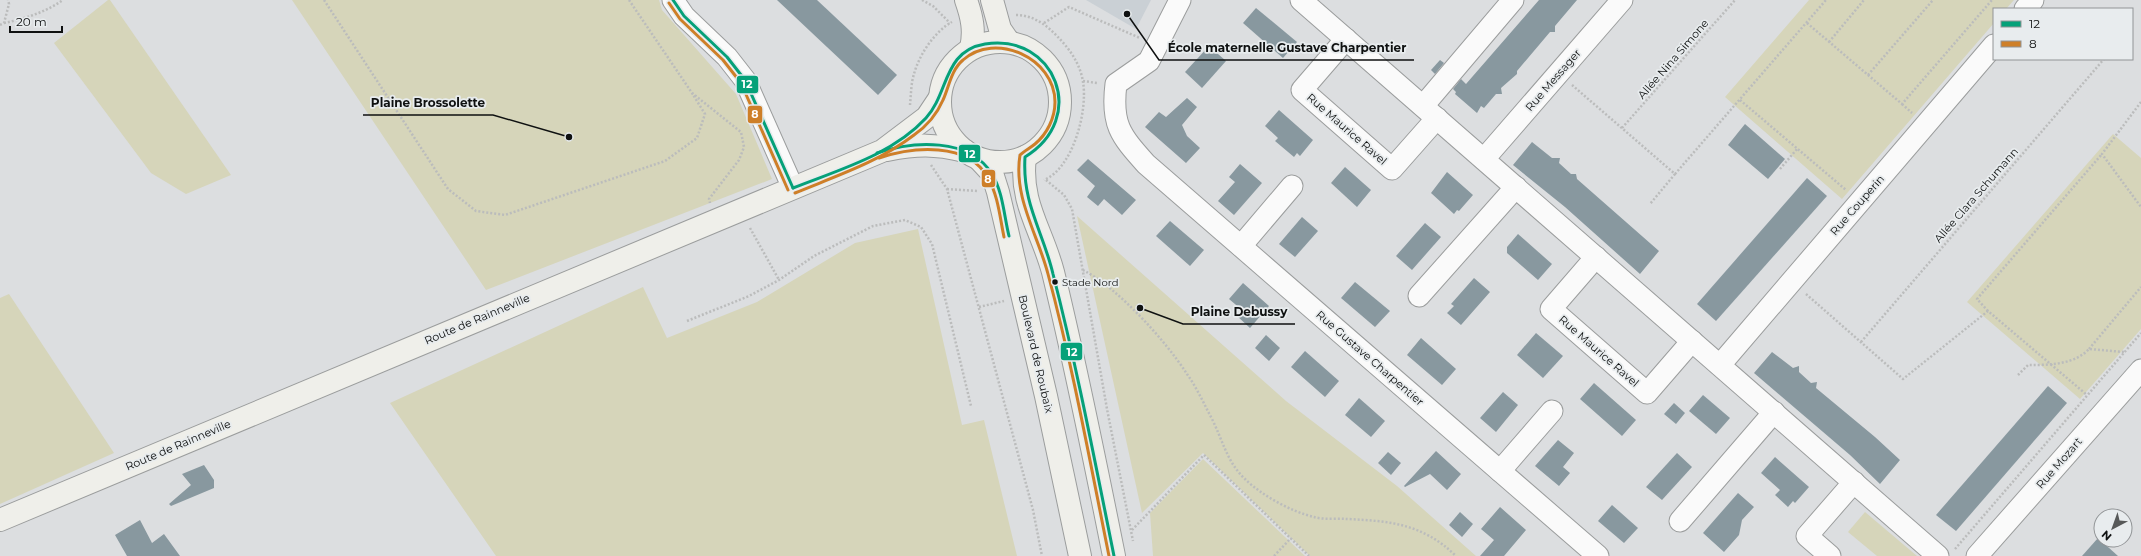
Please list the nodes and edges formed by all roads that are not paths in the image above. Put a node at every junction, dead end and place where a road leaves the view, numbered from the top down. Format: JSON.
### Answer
{"nodes":[{"id":1,"x":673,"y":0,"type":"edge"},
{"id":2,"x":966,"y":0,"type":"edge"},
{"id":3,"x":992,"y":0,"type":"edge"},
{"id":4,"x":1180,"y":0,"type":"edge"},
{"id":5,"x":1301,"y":0,"type":"edge"},
{"id":6,"x":1513,"y":0,"type":"edge"},
{"id":7,"x":1622,"y":0,"type":"edge"},
{"id":8,"x":2033,"y":0,"type":"edge"},
{"id":9,"x":2026,"y":8,"type":"edge"},
{"id":10,"x":1346,"y":39,"type":"junction"},
{"id":11,"x":1009,"y":42,"type":"junction"},
{"id":12,"x":1993,"y":46,"type":"edge"},
{"id":13,"x":971,"y":48,"type":"junction"},
{"id":14,"x":939,"y":99,"type":"junction"},
{"id":15,"x":1430,"y":112,"type":"junction"},
{"id":16,"x":882,"y":151,"type":"junction"},
{"id":17,"x":972,"y":155,"type":"junction"},
{"id":18,"x":1025,"y":157,"type":"junction"},
{"id":19,"x":1484,"y":159,"type":"junction"},
{"id":20,"x":1292,"y":186,"type":"dead end"},
{"id":21,"x":1516,"y":187,"type":"junction"},
{"id":22,"x":793,"y":188,"type":"junction"},
{"id":23,"x":1241,"y":246,"type":"junction"},
{"id":24,"x":1596,"y":257,"type":"junction"},
{"id":25,"x":1419,"y":296,"type":"dead end"},
{"id":26,"x":1692,"y":341,"type":"junction"},
{"id":27,"x":1720,"y":365,"type":"junction"},
{"id":28,"x":2141,"y":370,"type":"edge"},
{"id":29,"x":1552,"y":411,"type":"dead end"},
{"id":30,"x":1774,"y":412,"type":"junction"},
{"id":31,"x":1500,"y":470,"type":"junction"},
{"id":32,"x":1854,"y":482,"type":"junction"},
{"id":33,"x":0,"y":520,"type":"edge"},
{"id":34,"x":1680,"y":521,"type":"dead end"},
{"id":35,"x":1946,"y":554,"type":"edge"},
{"id":36,"x":1080,"y":556,"type":"edge"},
{"id":37,"x":1114,"y":556,"type":"edge"},
{"id":38,"x":1598,"y":556,"type":"edge"},
{"id":39,"x":1830,"y":556,"type":"edge"},
{"id":40,"x":1977,"y":556,"type":"edge"}],
"edges":[{"from":1,"to":22,"type":"street"},
{"from":2,"to":13,"type":"main road"},
{"from":3,"to":11,"type":"main road"},
{"from":4,"to":23,"type":"street","name":"Rue Gustave Charpentier"},
{"from":5,"to":10,"type":"street"},
{"from":6,"to":15,"type":"street"},
{"from":7,"to":19,"type":"street","name":"Rue Messager"},
{"from":8,"to":9,"type":"street"},
{"from":10,"to":15,"type":"street"},
{"from":10,"to":15,"type":"street","name":"Rue Maurice Ravel"},
{"from":11,"to":13,"type":"main road"},
{"from":11,"to":18,"type":"main road"},
{"from":12,"to":27,"type":"street","name":"Rue Couperin"},
{"from":13,"to":14,"type":"main road"},
{"from":14,"to":16,"type":"main road","name":"Route de Rainneville"},
{"from":14,"to":17,"type":"main road"},
{"from":15,"to":19,"type":"street"},
{"from":16,"to":17,"type":"main road"},
{"from":16,"to":22,"type":"main road","name":"Route de Rainneville"},
{"from":17,"to":18,"type":"main road"},
{"from":17,"to":36,"type":"main road","name":"Boulevard de Roubaix"},
{"from":18,"to":37,"type":"main road"},
{"from":19,"to":21,"type":"street"},
{"from":20,"to":23,"type":"street"},
{"from":21,"to":24,"type":"street"},
{"from":21,"to":25,"type":"street"},
{"from":22,"to":33,"type":"main road","name":"Route de Rainneville"},
{"from":23,"to":31,"type":"street","name":"Rue Gustave Charpentier"},
{"from":24,"to":26,"type":"street"},
{"from":24,"to":26,"type":"street","name":"Rue Maurice Ravel"},
{"from":26,"to":27,"type":"street"},
{"from":27,"to":30,"type":"street"},
{"from":28,"to":40,"type":"street","name":"Rue Mozart"},
{"from":29,"to":31,"type":"street"},
{"from":30,"to":32,"type":"street"},
{"from":30,"to":34,"type":"street"},
{"from":31,"to":38,"type":"street","name":"Rue Gustave Charpentier"},
{"from":32,"to":35,"type":"street"},
{"from":32,"to":39,"type":"street"}]}
